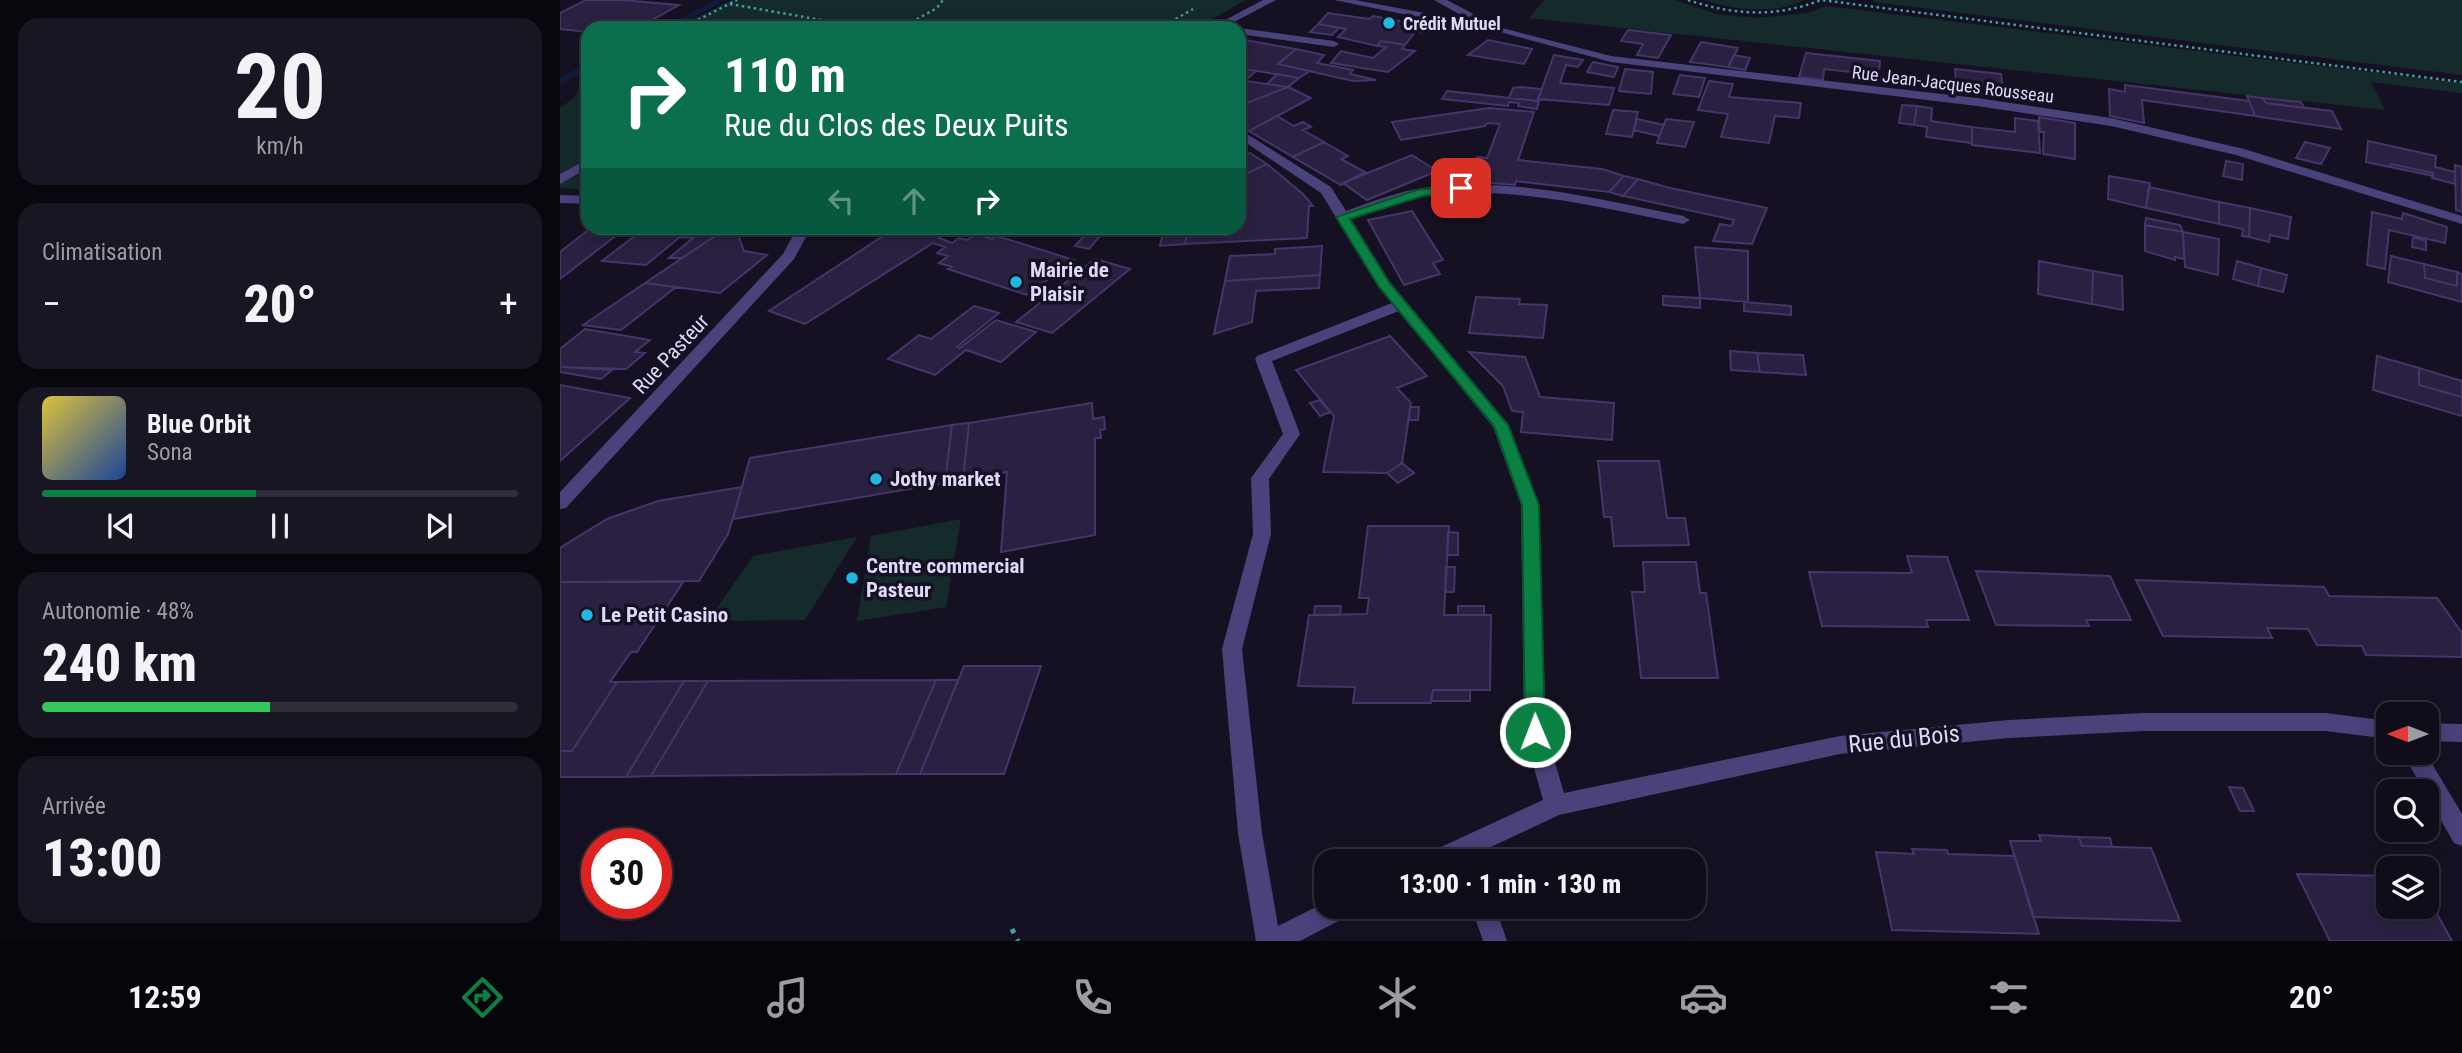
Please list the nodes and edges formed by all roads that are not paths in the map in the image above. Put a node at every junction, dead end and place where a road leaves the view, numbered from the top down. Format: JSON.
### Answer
{"nodes":[{"id":1,"x":1271,"y":0,"type":"edge"},
{"id":2,"x":1339,"y":0,"type":"edge"},
{"id":3,"x":1440,"y":0,"type":"edge"},
{"id":4,"x":1231,"y":21,"type":"edge"},
{"id":5,"x":1494,"y":29,"type":"junction"},
{"id":6,"x":1246,"y":32,"type":"edge"},
{"id":7,"x":1335,"y":44,"type":"dead end"},
{"id":8,"x":1246,"y":138,"type":"edge"},
{"id":9,"x":581,"y":167,"type":"edge"},
{"id":10,"x":560,"y":180,"type":"edge"},
{"id":11,"x":560,"y":199,"type":"edge"},
{"id":12,"x":581,"y":200,"type":"edge"},
{"id":13,"x":1343,"y":217,"type":"junction"},
{"id":14,"x":1683,"y":220,"type":"dead end"},
{"id":15,"x":2462,"y":220,"type":"edge"},
{"id":16,"x":800,"y":235,"type":"edge"},
{"id":17,"x":1401,"y":305,"type":"junction"},
{"id":18,"x":560,"y":503,"type":"edge"},
{"id":19,"x":2376,"y":728,"type":"edge"},
{"id":20,"x":2440,"y":732,"type":"edge"},
{"id":21,"x":2462,"y":733,"type":"edge"},
{"id":22,"x":2421,"y":765,"type":"edge"},
{"id":23,"x":1556,"y":806,"type":"junction"},
{"id":24,"x":2462,"y":835,"type":"edge"},
{"id":25,"x":1476,"y":849,"type":"edge"},
{"id":26,"x":1317,"y":919,"type":"edge"},
{"id":27,"x":1487,"y":919,"type":"edge"},
{"id":28,"x":1268,"y":941,"type":"edge"},
{"id":29,"x":1274,"y":941,"type":"edge"},
{"id":30,"x":1495,"y":941,"type":"edge"}],
"edges":[{"from":1,"to":4,"type":"street"},
{"from":2,"to":5,"type":"street"},
{"from":3,"to":5,"type":"street","name":"Rue Jean-Jacques Rousseau"},
{"from":5,"to":15,"type":"street","name":"Rue Jean-Jacques Rousseau"},
{"from":6,"to":7,"type":"street"},
{"from":8,"to":13,"type":"street"},
{"from":9,"to":10,"type":"street"},
{"from":11,"to":12,"type":"street"},
{"from":13,"to":14,"type":"street"},
{"from":13,"to":17,"type":"street"},
{"from":16,"to":18,"type":"street","name":"Rue Pasteur"},
{"from":17,"to":23,"type":"street"},
{"from":17,"to":28,"type":"street"},
{"from":19,"to":23,"type":"street","name":"Rue du Bois"},
{"from":20,"to":21,"type":"street"},
{"from":22,"to":24,"type":"street"},
{"from":23,"to":25,"type":"street","name":"Rue du Bois"},
{"from":26,"to":29,"type":"street"},
{"from":27,"to":30,"type":"street"}]}
